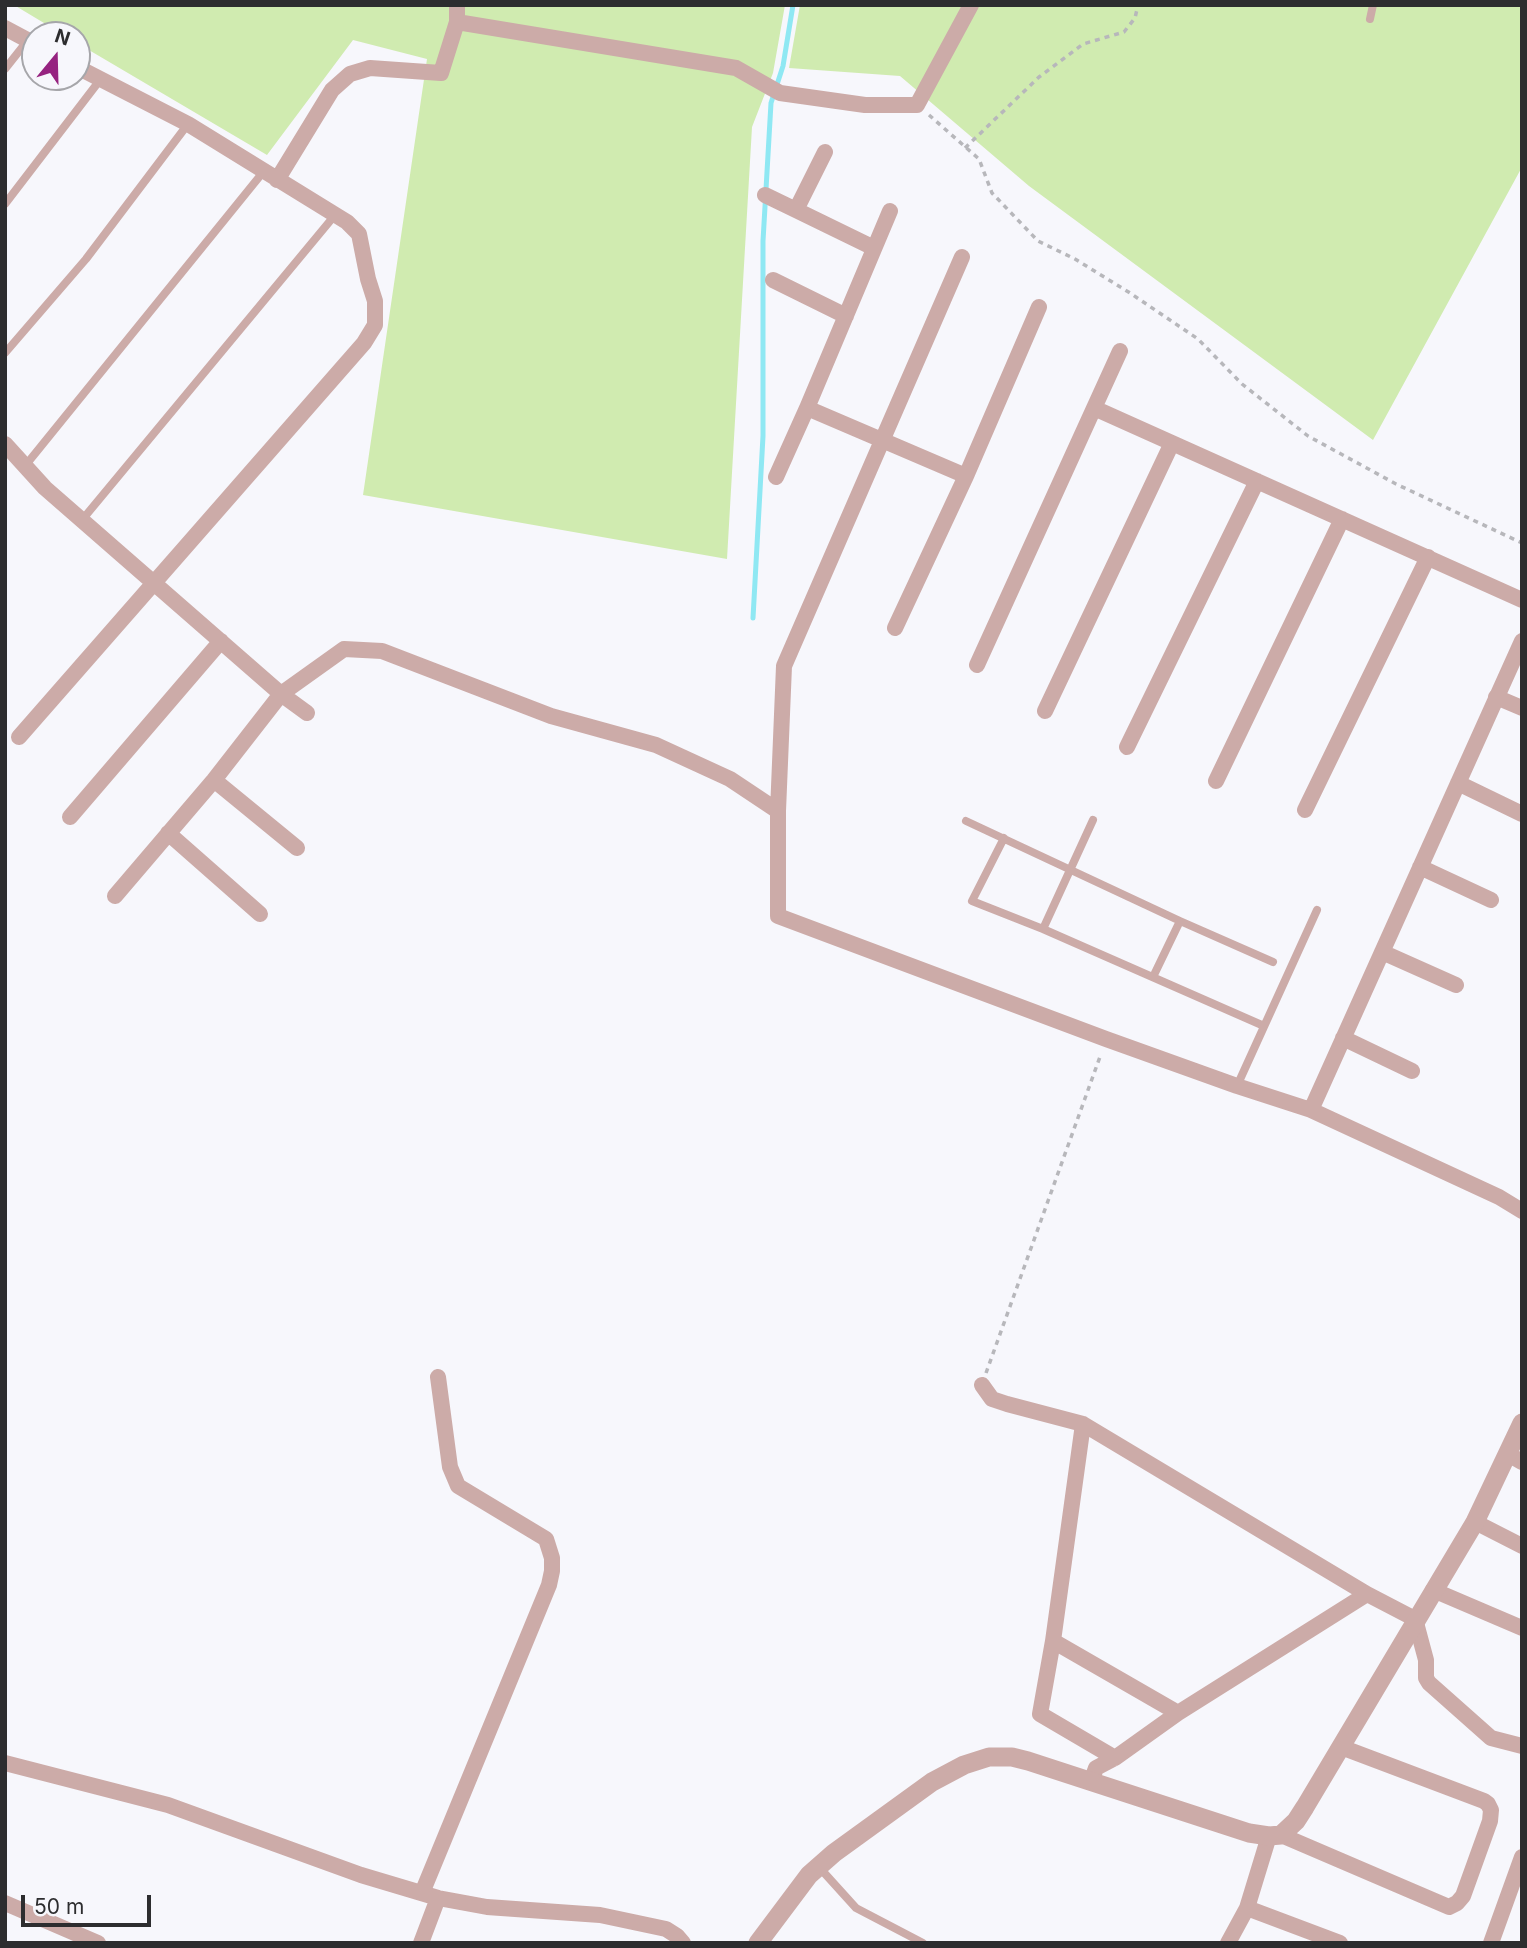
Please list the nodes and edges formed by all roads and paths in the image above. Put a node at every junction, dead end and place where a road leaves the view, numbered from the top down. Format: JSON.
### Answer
{"nodes":[{"id":1,"x":457,"y":5,"type":"edge"},
{"id":2,"x":971,"y":5,"type":"edge"},
{"id":3,"x":1138,"y":5,"type":"edge"},
{"id":4,"x":1373,"y":5,"type":"edge"},
{"id":5,"x":1370,"y":19,"type":"dead end"},
{"id":6,"x":457,"y":22,"type":"junction"},
{"id":7,"x":5,"y":28,"type":"edge"},
{"id":8,"x":21,"y":36,"type":"edge"},
{"id":9,"x":21,"y":53,"type":"edge"},
{"id":10,"x":5,"y":69,"type":"edge"},
{"id":11,"x":91,"y":75,"type":"edge"},
{"id":12,"x":100,"y":80,"type":"junction"},
{"id":13,"x":917,"y":105,"type":"junction"},
{"id":14,"x":188,"y":124,"type":"junction"},
{"id":15,"x":965,"y":148,"type":"junction"},
{"id":16,"x":825,"y":152,"type":"dead end"},
{"id":17,"x":271,"y":176,"type":"junction"},
{"id":18,"x":765,"y":195,"type":"dead end"},
{"id":19,"x":5,"y":204,"type":"edge"},
{"id":20,"x":796,"y":210,"type":"junction"},
{"id":21,"x":890,"y":211,"type":"dead end"},
{"id":22,"x":335,"y":215,"type":"junction"},
{"id":23,"x":874,"y":248,"type":"junction"},
{"id":24,"x":962,"y":257,"type":"dead end"},
{"id":25,"x":773,"y":280,"type":"dead end"},
{"id":26,"x":1040,"y":307,"type":"dead end"},
{"id":27,"x":846,"y":316,"type":"junction"},
{"id":28,"x":1120,"y":351,"type":"dead end"},
{"id":29,"x":5,"y":353,"type":"edge"},
{"id":30,"x":807,"y":408,"type":"junction"},
{"id":31,"x":1094,"y":408,"type":"junction"},
{"id":32,"x":883,"y":440,"type":"junction"},
{"id":33,"x":1172,"y":443,"type":"junction"},
{"id":34,"x":5,"y":444,"type":"edge"},
{"id":35,"x":25,"y":466,"type":"junction"},
{"id":36,"x":966,"y":476,"type":"junction"},
{"id":37,"x":776,"y":477,"type":"dead end"},
{"id":38,"x":1257,"y":481,"type":"junction"},
{"id":39,"x":1342,"y":519,"type":"junction"},
{"id":40,"x":82,"y":520,"type":"junction"},
{"id":41,"x":1522,"y":543,"type":"edge"},
{"id":42,"x":1427,"y":557,"type":"junction"},
{"id":43,"x":155,"y":584,"type":"junction"},
{"id":44,"x":1522,"y":600,"type":"edge"},
{"id":45,"x":895,"y":628,"type":"dead end"},
{"id":46,"x":221,"y":641,"type":"junction"},
{"id":47,"x":1522,"y":641,"type":"edge"},
{"id":48,"x":977,"y":665,"type":"dead end"},
{"id":49,"x":281,"y":694,"type":"junction"},
{"id":50,"x":1496,"y":697,"type":"junction"},
{"id":51,"x":1522,"y":708,"type":"edge"},
{"id":52,"x":1045,"y":711,"type":"dead end"},
{"id":53,"x":307,"y":713,"type":"dead end"},
{"id":54,"x":19,"y":737,"type":"dead end"},
{"id":55,"x":1127,"y":747,"type":"dead end"},
{"id":56,"x":214,"y":780,"type":"junction"},
{"id":57,"x":1216,"y":781,"type":"dead end"},
{"id":58,"x":1458,"y":783,"type":"junction"},
{"id":59,"x":778,"y":810,"type":"junction"},
{"id":60,"x":1306,"y":810,"type":"dead end"},
{"id":61,"x":1522,"y":814,"type":"edge"},
{"id":62,"x":70,"y":817,"type":"dead end"},
{"id":63,"x":1093,"y":820,"type":"dead end"},
{"id":64,"x":966,"y":821,"type":"dead end"},
{"id":65,"x":168,"y":834,"type":"junction"},
{"id":66,"x":1004,"y":838,"type":"junction"},
{"id":67,"x":297,"y":848,"type":"dead end"},
{"id":68,"x":1420,"y":867,"type":"junction"},
{"id":69,"x":1070,"y":870,"type":"junction"},
{"id":70,"x":115,"y":896,"type":"dead end"},
{"id":71,"x":1491,"y":900,"type":"dead end"},
{"id":72,"x":1317,"y":910,"type":"dead end"},
{"id":73,"x":260,"y":914,"type":"dead end"},
{"id":74,"x":1180,"y":921,"type":"junction"},
{"id":75,"x":1043,"y":929,"type":"junction"},
{"id":76,"x":1382,"y":951,"type":"junction"},
{"id":77,"x":1273,"y":962,"type":"dead end"},
{"id":78,"x":1153,"y":977,"type":"junction"},
{"id":79,"x":1456,"y":985,"type":"dead end"},
{"id":80,"x":1264,"y":1026,"type":"junction"},
{"id":81,"x":1343,"y":1038,"type":"junction"},
{"id":82,"x":1106,"y":1039,"type":"junction"},
{"id":83,"x":1412,"y":1071,"type":"dead end"},
{"id":84,"x":1237,"y":1086,"type":"junction"},
{"id":85,"x":1311,"y":1110,"type":"junction"},
{"id":86,"x":1522,"y":1211,"type":"edge"},
{"id":87,"x":438,"y":1377,"type":"dead end"},
{"id":88,"x":982,"y":1385,"type":"joint"},
{"id":89,"x":1522,"y":1423,"type":"edge"},
{"id":90,"x":1083,"y":1424,"type":"junction"},
{"id":91,"x":1515,"y":1458,"type":"edge"},
{"id":92,"x":1475,"y":1522,"type":"junction"},
{"id":93,"x":1522,"y":1546,"type":"edge"},
{"id":94,"x":1433,"y":1590,"type":"junction"},
{"id":95,"x":1367,"y":1594,"type":"junction"},
{"id":96,"x":1415,"y":1619,"type":"junction"},
{"id":97,"x":1522,"y":1628,"type":"edge"},
{"id":98,"x":1053,"y":1642,"type":"junction"},
{"id":99,"x":1178,"y":1713,"type":"junction"},
{"id":100,"x":1522,"y":1746,"type":"edge"},
{"id":101,"x":1340,"y":1747,"type":"junction"},
{"id":102,"x":1115,"y":1758,"type":"junction"},
{"id":103,"x":5,"y":1763,"type":"edge"},
{"id":104,"x":1091,"y":1782,"type":"junction"},
{"id":105,"x":1275,"y":1835,"type":"junction"},
{"id":106,"x":1522,"y":1858,"type":"edge"},
{"id":107,"x":818,"y":1867,"type":"junction"},
{"id":108,"x":430,"y":1896,"type":"junction"},
{"id":109,"x":5,"y":1903,"type":"edge"},
{"id":110,"x":1247,"y":1908,"type":"junction"},
{"id":111,"x":98,"y":1943,"type":"edge"},
{"id":112,"x":421,"y":1943,"type":"edge"},
{"id":113,"x":683,"y":1943,"type":"edge"},
{"id":114,"x":758,"y":1943,"type":"edge"},
{"id":115,"x":923,"y":1943,"type":"edge"},
{"id":116,"x":1228,"y":1943,"type":"edge"},
{"id":117,"x":1340,"y":1943,"type":"edge"},
{"id":118,"x":1491,"y":1943,"type":"edge"}],
"edges":[{"from":1,"to":6,"type":"street"},
{"from":2,"to":13,"type":"street"},
{"from":3,"to":15,"type":"path"},
{"from":4,"to":5,"type":"lane"},
{"from":6,"to":13,"type":"street"},
{"from":6,"to":17,"type":"street"},
{"from":7,"to":8,"type":"street"},
{"from":9,"to":10,"type":"lane"},
{"from":11,"to":12,"type":"street"},
{"from":12,"to":14,"type":"street"},
{"from":12,"to":19,"type":"lane"},
{"from":13,"to":15,"type":"path"},
{"from":14,"to":17,"type":"street"},
{"from":14,"to":29,"type":"lane"},
{"from":15,"to":41,"type":"path"},
{"from":16,"to":20,"type":"street"},
{"from":17,"to":22,"type":"street"},
{"from":17,"to":35,"type":"lane"},
{"from":18,"to":20,"type":"street"},
{"from":20,"to":23,"type":"street"},
{"from":21,"to":23,"type":"street"},
{"from":22,"to":40,"type":"lane"},
{"from":22,"to":43,"type":"street"},
{"from":23,"to":27,"type":"street"},
{"from":24,"to":32,"type":"street"},
{"from":25,"to":27,"type":"street"},
{"from":26,"to":36,"type":"street"},
{"from":27,"to":30,"type":"street"},
{"from":28,"to":31,"type":"street"},
{"from":30,"to":32,"type":"street"},
{"from":30,"to":37,"type":"street"},
{"from":31,"to":33,"type":"street"},
{"from":31,"to":48,"type":"street"},
{"from":32,"to":36,"type":"street"},
{"from":32,"to":59,"type":"street"},
{"from":33,"to":38,"type":"street"},
{"from":33,"to":52,"type":"street"},
{"from":34,"to":35,"type":"street"},
{"from":35,"to":40,"type":"street"},
{"from":36,"to":45,"type":"street"},
{"from":38,"to":39,"type":"street"},
{"from":38,"to":55,"type":"street"},
{"from":39,"to":42,"type":"street"},
{"from":39,"to":57,"type":"street"},
{"from":40,"to":43,"type":"street"},
{"from":42,"to":44,"type":"street"},
{"from":42,"to":60,"type":"street"},
{"from":43,"to":46,"type":"street"},
{"from":43,"to":54,"type":"street"},
{"from":46,"to":49,"type":"street"},
{"from":46,"to":62,"type":"street"},
{"from":47,"to":50,"type":"street"},
{"from":49,"to":53,"type":"street"},
{"from":49,"to":56,"type":"street"},
{"from":49,"to":59,"type":"street"},
{"from":50,"to":51,"type":"street"},
{"from":50,"to":58,"type":"street"},
{"from":56,"to":65,"type":"street"},
{"from":56,"to":67,"type":"street"},
{"from":58,"to":61,"type":"street"},
{"from":58,"to":68,"type":"street"},
{"from":59,"to":82,"type":"street"},
{"from":63,"to":69,"type":"lane"},
{"from":64,"to":66,"type":"lane"},
{"from":65,"to":70,"type":"street"},
{"from":65,"to":73,"type":"street"},
{"from":66,"to":69,"type":"lane"},
{"from":66,"to":75,"type":"lane"},
{"from":68,"to":71,"type":"street"},
{"from":68,"to":76,"type":"street"},
{"from":69,"to":74,"type":"lane"},
{"from":69,"to":75,"type":"lane"},
{"from":72,"to":80,"type":"lane"},
{"from":74,"to":77,"type":"lane"},
{"from":74,"to":78,"type":"lane"},
{"from":75,"to":78,"type":"lane"},
{"from":76,"to":79,"type":"street"},
{"from":76,"to":81,"type":"street"},
{"from":78,"to":80,"type":"lane"},
{"from":80,"to":84,"type":"lane"},
{"from":81,"to":83,"type":"street"},
{"from":81,"to":85,"type":"street"},
{"from":82,"to":84,"type":"street"},
{"from":82,"to":88,"type":"path"},
{"from":84,"to":85,"type":"street"},
{"from":85,"to":86,"type":"street"},
{"from":87,"to":108,"type":"street"},
{"from":88,"to":90,"type":"street"},
{"from":89,"to":91,"type":"street"},
{"from":90,"to":95,"type":"street"},
{"from":90,"to":98,"type":"street"},
{"from":91,"to":92,"type":"street"},
{"from":92,"to":93,"type":"street"},
{"from":92,"to":94,"type":"street"},
{"from":94,"to":96,"type":"street"},
{"from":94,"to":97,"type":"street"},
{"from":95,"to":96,"type":"street"},
{"from":95,"to":99,"type":"street"},
{"from":96,"to":100,"type":"street"},
{"from":96,"to":101,"type":"street"},
{"from":98,"to":99,"type":"street"},
{"from":98,"to":102,"type":"street"},
{"from":99,"to":102,"type":"street"},
{"from":101,"to":105,"type":"street"},
{"from":101,"to":105,"type":"street"},
{"from":102,"to":104,"type":"street"},
{"from":103,"to":108,"type":"street"},
{"from":104,"to":105,"type":"street"},
{"from":104,"to":107,"type":"street"},
{"from":105,"to":110,"type":"street"},
{"from":106,"to":118,"type":"street"},
{"from":107,"to":114,"type":"street"},
{"from":107,"to":115,"type":"lane"},
{"from":108,"to":112,"type":"street"},
{"from":108,"to":113,"type":"street"},
{"from":109,"to":111,"type":"street"},
{"from":110,"to":116,"type":"street"},
{"from":110,"to":117,"type":"street"}]}
